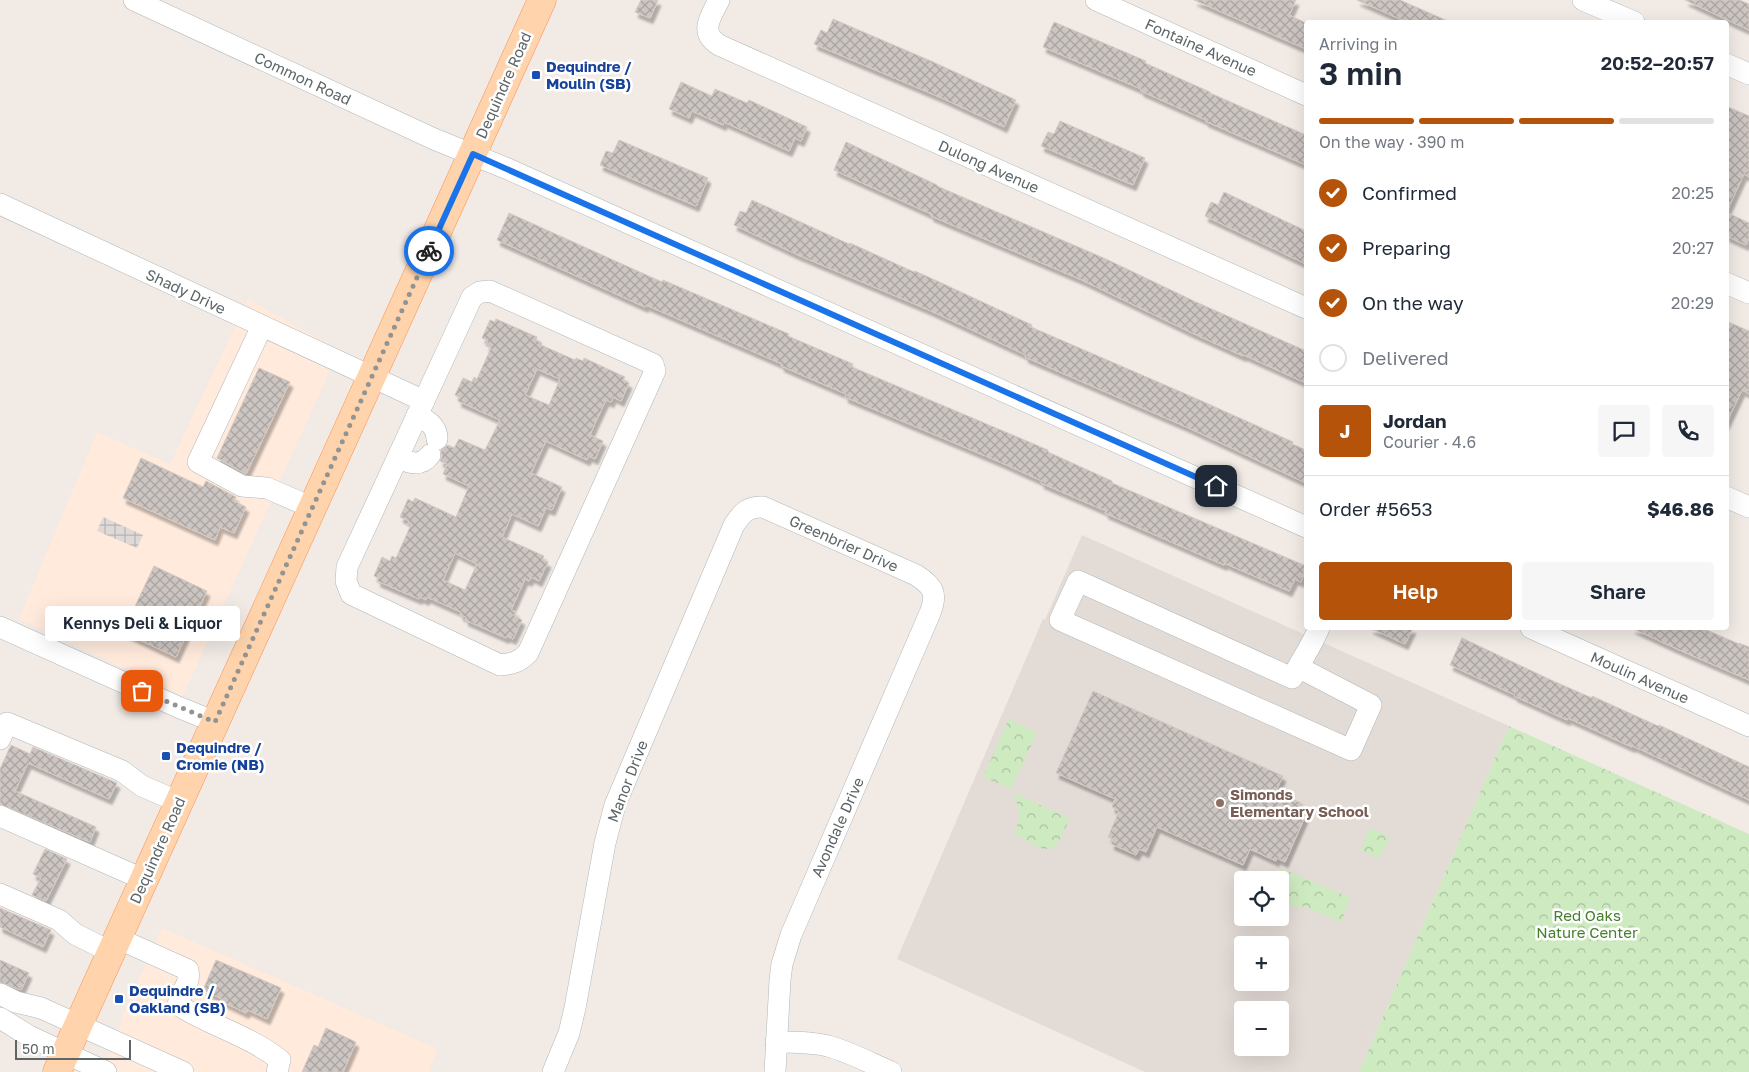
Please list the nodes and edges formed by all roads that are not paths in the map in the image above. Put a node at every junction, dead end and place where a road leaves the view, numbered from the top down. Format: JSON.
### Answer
{"nodes":[{"id":1,"x":134,"y":0,"type":"edge"},
{"id":2,"x":542,"y":0,"type":"edge"},
{"id":3,"x":719,"y":0,"type":"edge"},
{"id":4,"x":1096,"y":0,"type":"edge"},
{"id":5,"x":1593,"y":7,"type":"edge"},
{"id":6,"x":1629,"y":20,"type":"edge"},
{"id":7,"x":1729,"y":65,"type":"edge"},
{"id":8,"x":1749,"y":74,"type":"edge"},
{"id":9,"x":1304,"y":93,"type":"edge"},
{"id":10,"x":473,"y":154,"type":"junction"},
{"id":11,"x":0,"y":204,"type":"edge"},
{"id":12,"x":1729,"y":284,"type":"edge"},
{"id":13,"x":1749,"y":293,"type":"edge"},
{"id":14,"x":1304,"y":307,"type":"edge"},
{"id":15,"x":262,"y":326,"type":"junction"},
{"id":16,"x":372,"y":377,"type":"junction"},
{"id":17,"x":421,"y":408,"type":"junction"},
{"id":18,"x":398,"y":458,"type":"junction"},
{"id":19,"x":1729,"y":498,"type":"edge"},
{"id":20,"x":1749,"y":507,"type":"edge"},
{"id":21,"x":313,"y":508,"type":"junction"},
{"id":22,"x":749,"y":508,"type":"joint"},
{"id":23,"x":1304,"y":526,"type":"edge"},
{"id":24,"x":933,"y":591,"type":"joint"},
{"id":25,"x":0,"y":627,"type":"edge"},
{"id":26,"x":1535,"y":630,"type":"edge"},
{"id":27,"x":1317,"y":632,"type":"edge"},
{"id":28,"x":1298,"y":667,"type":"junction"},
{"id":29,"x":215,"y":722,"type":"junction"},
{"id":30,"x":1749,"y":726,"type":"edge"},
{"id":31,"x":0,"y":739,"type":"edge"},
{"id":32,"x":179,"y":802,"type":"junction"},
{"id":33,"x":0,"y":816,"type":"edge"},
{"id":34,"x":145,"y":880,"type":"junction"},
{"id":35,"x":0,"y":894,"type":"edge"},
{"id":36,"x":114,"y":945,"type":"junction"},
{"id":37,"x":0,"y":994,"type":"edge"},
{"id":38,"x":0,"y":1018,"type":"edge"},
{"id":39,"x":79,"y":1024,"type":"junction"},
{"id":40,"x":776,"y":1042,"type":"junction"},
{"id":41,"x":61,"y":1063,"type":"edge"},
{"id":42,"x":106,"y":1072,"type":"edge"},
{"id":43,"x":182,"y":1072,"type":"edge"},
{"id":44,"x":277,"y":1072,"type":"edge"},
{"id":45,"x":553,"y":1072,"type":"edge"},
{"id":46,"x":775,"y":1072,"type":"edge"},
{"id":47,"x":891,"y":1072,"type":"edge"}],
"edges":[{"from":1,"to":10,"type":"street","name":"Common Road"},
{"from":2,"to":10,"type":"main road","name":"Dequindre Road"},
{"from":3,"to":14,"type":"street","name":"Dulong Avenue"},
{"from":4,"to":9,"type":"street","name":"Fontaine Avenue"},
{"from":5,"to":6,"type":"street"},
{"from":7,"to":8,"type":"street"},
{"from":10,"to":16,"type":"main road","name":"Dequindre Road"},
{"from":10,"to":23,"type":"street"},
{"from":11,"to":15,"type":"street","name":"Shady Drive"},
{"from":12,"to":13,"type":"street"},
{"from":15,"to":16,"type":"street","name":"Shady Drive"},
{"from":15,"to":21,"type":"street"},
{"from":16,"to":17,"type":"street","name":"Shady Drive"},
{"from":16,"to":21,"type":"main road","name":"Dequindre Road"},
{"from":17,"to":18,"type":"street"},
{"from":17,"to":18,"type":"street","name":"Shady Drive"},
{"from":17,"to":18,"type":"street"},
{"from":19,"to":20,"type":"street"},
{"from":21,"to":29,"type":"main road","name":"Dequindre Road"},
{"from":22,"to":24,"type":"street","name":"Greenbrier Drive"},
{"from":22,"to":45,"type":"street","name":"Manor Drive"},
{"from":24,"to":40,"type":"street","name":"Avondale Drive"},
{"from":25,"to":29,"type":"street"},
{"from":26,"to":30,"type":"street","name":"Moulin Avenue"},
{"from":27,"to":28,"type":"street"},
{"from":28,"to":28,"type":"street"},
{"from":29,"to":32,"type":"main road","name":"Dequindre Road"},
{"from":31,"to":32,"type":"street"},
{"from":32,"to":34,"type":"main road","name":"Dequindre Road"},
{"from":33,"to":34,"type":"street"},
{"from":34,"to":36,"type":"main road","name":"Dequindre Road"},
{"from":35,"to":36,"type":"street"},
{"from":36,"to":39,"type":"main road","name":"Dequindre Road"},
{"from":36,"to":44,"type":"street"},
{"from":37,"to":39,"type":"street"},
{"from":38,"to":41,"type":"street"},
{"from":39,"to":41,"type":"main road","name":"Dequindre Road"},
{"from":39,"to":43,"type":"street"},
{"from":40,"to":46,"type":"street","name":"Avondale Drive"},
{"from":40,"to":47,"type":"street"},
{"from":41,"to":42,"type":"street"}]}
